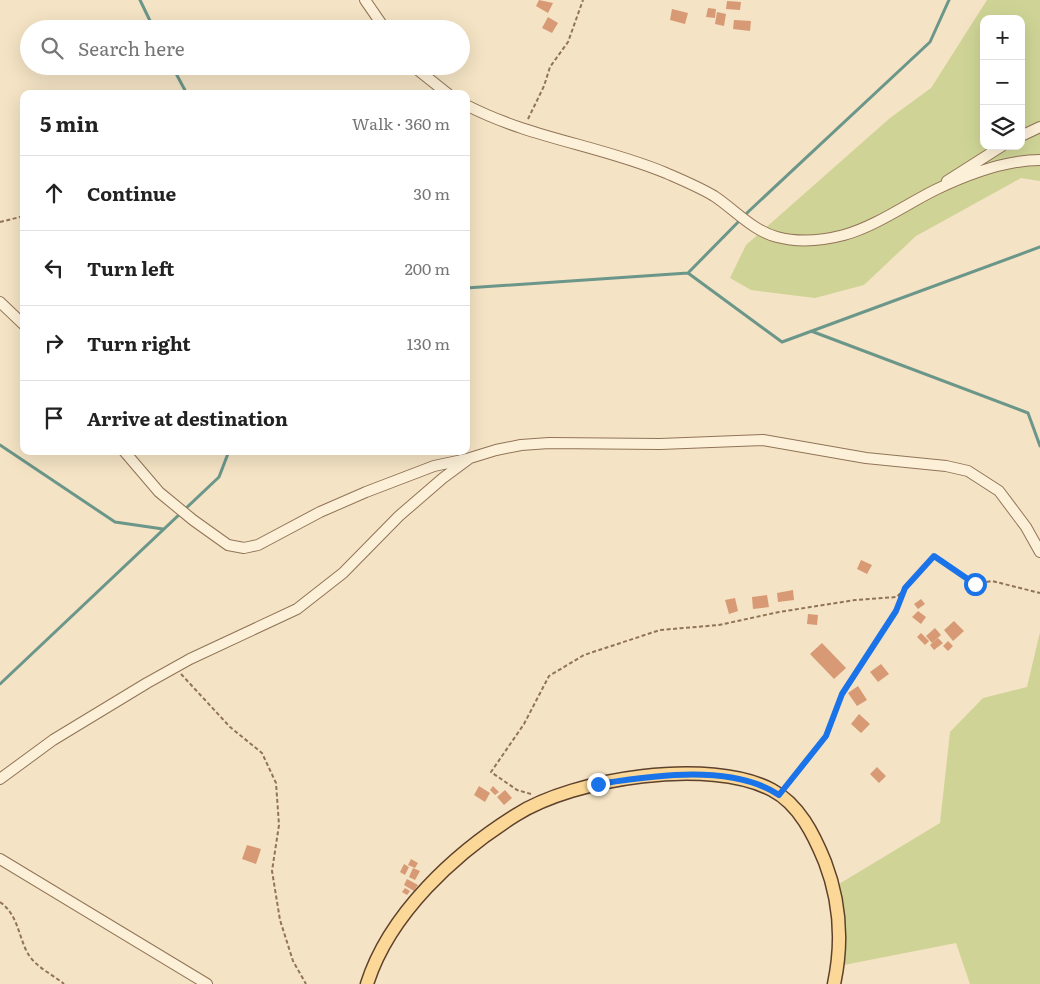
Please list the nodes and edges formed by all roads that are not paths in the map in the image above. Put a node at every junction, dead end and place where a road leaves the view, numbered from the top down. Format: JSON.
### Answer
{"nodes":[{"id":1,"x":365,"y":0,"type":"edge"},
{"id":2,"x":379,"y":20,"type":"edge"},
{"id":3,"x":424,"y":75,"type":"edge"},
{"id":4,"x":443,"y":90,"type":"edge"},
{"id":5,"x":470,"y":107,"type":"edge"},
{"id":6,"x":1040,"y":127,"type":"edge"},
{"id":7,"x":1025,"y":134,"type":"edge"},
{"id":8,"x":995,"y":150,"type":"edge"},
{"id":9,"x":1040,"y":160,"type":"edge"},
{"id":10,"x":936,"y":190,"type":"junction"},
{"id":11,"x":0,"y":302,"type":"edge"},
{"id":12,"x":20,"y":321,"type":"edge"},
{"id":13,"x":127,"y":455,"type":"edge"},
{"id":14,"x":470,"y":458,"type":"junction"},
{"id":15,"x":1040,"y":552,"type":"edge"},
{"id":16,"x":0,"y":779,"type":"edge"},
{"id":17,"x":0,"y":859,"type":"edge"},
{"id":18,"x":207,"y":984,"type":"edge"},
{"id":19,"x":366,"y":984,"type":"edge"},
{"id":20,"x":834,"y":984,"type":"edge"}],
"edges":[{"from":1,"to":2,"type":"street"},
{"from":3,"to":4,"type":"street"},
{"from":5,"to":10,"type":"street"},
{"from":6,"to":7,"type":"street"},
{"from":8,"to":10,"type":"street"},
{"from":9,"to":10,"type":"street"},
{"from":11,"to":12,"type":"street"},
{"from":13,"to":14,"type":"street"},
{"from":14,"to":15,"type":"street"},
{"from":14,"to":16,"type":"street"},
{"from":17,"to":18,"type":"street"},
{"from":19,"to":20,"type":"main road"}]}
